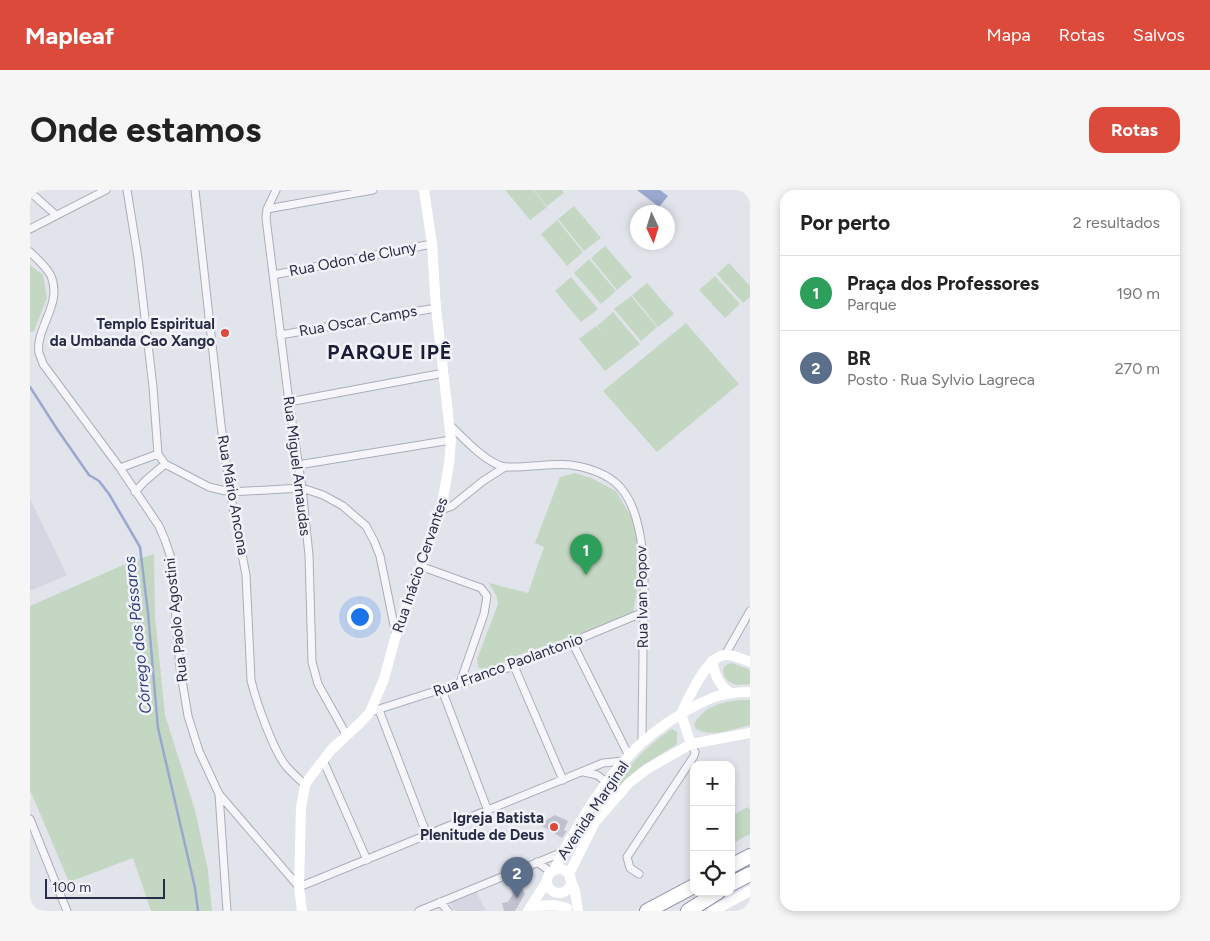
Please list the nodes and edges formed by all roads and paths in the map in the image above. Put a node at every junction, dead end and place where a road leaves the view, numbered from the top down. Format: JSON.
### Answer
{"nodes":[{"id":1,"x":106,"y":190,"type":"edge"},
{"id":2,"x":127,"y":190,"type":"edge"},
{"id":3,"x":195,"y":190,"type":"edge"},
{"id":4,"x":276,"y":190,"type":"edge"},
{"id":5,"x":373,"y":190,"type":"edge"},
{"id":6,"x":424,"y":190,"type":"edge"},
{"id":7,"x":30,"y":192,"type":"edge"},
{"id":8,"x":267,"y":209,"type":"junction"},
{"id":9,"x":56,"y":215,"type":"junction"},
{"id":10,"x":30,"y":229,"type":"edge"},
{"id":11,"x":432,"y":244,"type":"junction"},
{"id":12,"x":30,"y":252,"type":"edge"},
{"id":13,"x":273,"y":275,"type":"junction"},
{"id":14,"x":436,"y":308,"type":"junction"},
{"id":15,"x":280,"y":335,"type":"junction"},
{"id":16,"x":444,"y":373,"type":"junction"},
{"id":17,"x":289,"y":402,"type":"junction"},
{"id":18,"x":450,"y":425,"type":"junction"},
{"id":19,"x":450,"y":440,"type":"junction"},
{"id":20,"x":158,"y":454,"type":"junction"},
{"id":21,"x":165,"y":464,"type":"junction"},
{"id":22,"x":298,"y":465,"type":"junction"},
{"id":23,"x":505,"y":467,"type":"junction"},
{"id":24,"x":120,"y":468,"type":"junction"},
{"id":25,"x":302,"y":488,"type":"junction"},
{"id":26,"x":135,"y":492,"type":"junction"},
{"id":27,"x":230,"y":492,"type":"junction"},
{"id":28,"x":441,"y":510,"type":"junction"},
{"id":29,"x":420,"y":566,"type":"junction"},
{"id":30,"x":750,"y":611,"type":"edge"},
{"id":31,"x":644,"y":612,"type":"junction"},
{"id":32,"x":396,"y":634,"type":"junction"},
{"id":33,"x":572,"y":642,"type":"junction"},
{"id":34,"x":725,"y":655,"type":"junction"},
{"id":35,"x":712,"y":661,"type":"junction"},
{"id":36,"x":750,"y":662,"type":"edge"},
{"id":37,"x":514,"y":666,"type":"junction"},
{"id":38,"x":460,"y":683,"type":"junction"},
{"id":39,"x":442,"y":690,"type":"junction"},
{"id":40,"x":750,"y":692,"type":"edge"},
{"id":41,"x":731,"y":693,"type":"junction"},
{"id":42,"x":374,"y":711,"type":"junction"},
{"id":43,"x":681,"y":714,"type":"junction"},
{"id":44,"x":750,"y":733,"type":"edge"},
{"id":45,"x":347,"y":736,"type":"junction"},
{"id":46,"x":642,"y":743,"type":"junction"},
{"id":47,"x":691,"y":744,"type":"junction"},
{"id":48,"x":626,"y":758,"type":"junction"},
{"id":49,"x":323,"y":760,"type":"junction"},
{"id":50,"x":584,"y":771,"type":"junction"},
{"id":51,"x":563,"y":780,"type":"junction"},
{"id":52,"x":608,"y":783,"type":"junction"},
{"id":53,"x":305,"y":785,"type":"junction"},
{"id":54,"x":219,"y":794,"type":"junction"},
{"id":55,"x":488,"y":811,"type":"junction"},
{"id":56,"x":30,"y":819,"type":"edge"},
{"id":57,"x":427,"y":835,"type":"junction"},
{"id":58,"x":563,"y":852,"type":"junction"},
{"id":59,"x":579,"y":853,"type":"junction"},
{"id":60,"x":750,"y":856,"type":"edge"},
{"id":61,"x":367,"y":860,"type":"junction"},
{"id":62,"x":537,"y":862,"type":"junction"},
{"id":63,"x":735,"y":864,"type":"edge"},
{"id":64,"x":550,"y":874,"type":"junction"},
{"id":65,"x":639,"y":874,"type":"dead end"},
{"id":66,"x":750,"y":874,"type":"edge"},
{"id":67,"x":570,"y":876,"type":"junction"},
{"id":68,"x":735,"y":882,"type":"edge"},
{"id":69,"x":299,"y":887,"type":"junction"},
{"id":70,"x":690,"y":888,"type":"edge"},
{"id":71,"x":575,"y":891,"type":"junction"},
{"id":72,"x":750,"y":891,"type":"edge"},
{"id":73,"x":555,"y":892,"type":"junction"},
{"id":74,"x":712,"y":896,"type":"edge"},
{"id":75,"x":440,"y":902,"type":"junction"},
{"id":76,"x":531,"y":909,"type":"edge"},
{"id":77,"x":568,"y":910,"type":"edge"},
{"id":78,"x":67,"y":911,"type":"edge"},
{"id":79,"x":227,"y":911,"type":"edge"},
{"id":80,"x":302,"y":911,"type":"edge"},
{"id":81,"x":420,"y":911,"type":"edge"},
{"id":82,"x":448,"y":911,"type":"edge"},
{"id":83,"x":578,"y":911,"type":"edge"},
{"id":84,"x":647,"y":911,"type":"edge"},
{"id":85,"x":688,"y":911,"type":"edge"},
{"id":86,"x":713,"y":911,"type":"edge"}],
"edges":[{"from":1,"to":9,"type":"street"},
{"from":2,"to":20,"type":"street"},
{"from":3,"to":27,"type":"street","name":"Rua Mário Ancona"},
{"from":4,"to":8,"type":"street"},
{"from":5,"to":8,"type":"street"},
{"from":6,"to":11,"type":"main road","name":"Rua Inácio Cervantes"},
{"from":7,"to":9,"type":"street"},
{"from":8,"to":13,"type":"street","name":"Rua Miguel Arnaudas"},
{"from":9,"to":10,"type":"street"},
{"from":11,"to":13,"type":"street","name":"Rua Odon de Cluny"},
{"from":11,"to":14,"type":"main road","name":"Rua Inácio Cervantes"},
{"from":12,"to":24,"type":"street","name":"Rua Paolo Agostini"},
{"from":13,"to":15,"type":"street","name":"Rua Miguel Arnaudas"},
{"from":14,"to":15,"type":"street","name":"Rua Oscar Camps"},
{"from":14,"to":16,"type":"main road","name":"Rua Inácio Cervantes"},
{"from":15,"to":17,"type":"street","name":"Rua Miguel Arnaudas"},
{"from":16,"to":17,"type":"street"},
{"from":16,"to":18,"type":"main road","name":"Rua Inácio Cervantes"},
{"from":17,"to":22,"type":"street","name":"Rua Miguel Arnaudas"},
{"from":18,"to":19,"type":"main road","name":"Rua Inácio Cervantes"},
{"from":18,"to":23,"type":"street"},
{"from":19,"to":22,"type":"street"},
{"from":19,"to":28,"type":"main road","name":"Rua Inácio Cervantes"},
{"from":20,"to":21,"type":"street"},
{"from":20,"to":24,"type":"street"},
{"from":21,"to":26,"type":"street"},
{"from":21,"to":27,"type":"street"},
{"from":22,"to":25,"type":"street","name":"Rua Miguel Arnaudas"},
{"from":23,"to":28,"type":"street","name":"Rua Ivan Popov"},
{"from":23,"to":31,"type":"street","name":"Rua Ivan Popov"},
{"from":24,"to":26,"type":"street","name":"Rua Paolo Agostini"},
{"from":25,"to":27,"type":"street"},
{"from":25,"to":32,"type":"street"},
{"from":25,"to":45,"type":"street","name":"Rua Miguel Arnaudas"},
{"from":26,"to":54,"type":"street","name":"Rua Paolo Agostini"},
{"from":27,"to":53,"type":"street","name":"Rua Mário Ancona"},
{"from":28,"to":29,"type":"main road","name":"Rua Inácio Cervantes"},
{"from":29,"to":32,"type":"main road","name":"Rua Inácio Cervantes"},
{"from":29,"to":38,"type":"street"},
{"from":30,"to":34,"type":"street"},
{"from":31,"to":33,"type":"street","name":"Rua Franco Paolantonio"},
{"from":31,"to":46,"type":"street","name":"Rua Ivan Popov"},
{"from":32,"to":42,"type":"main road","name":"Rua Inácio Cervantes"},
{"from":33,"to":37,"type":"street","name":"Rua Franco Paolantonio"},
{"from":33,"to":48,"type":"street"},
{"from":34,"to":35,"type":"main road"},
{"from":34,"to":36,"type":"main road"},
{"from":35,"to":41,"type":"main road"},
{"from":35,"to":43,"type":"main road","name":"Avenida Marginal"},
{"from":37,"to":38,"type":"street","name":"Rua Franco Paolantonio"},
{"from":37,"to":51,"type":"street"},
{"from":38,"to":39,"type":"street","name":"Rua Franco Paolantonio"},
{"from":39,"to":42,"type":"street","name":"Rua Franco Paolantonio"},
{"from":39,"to":55,"type":"street"},
{"from":40,"to":41,"type":"main road","name":"Avenida Marginal"},
{"from":41,"to":43,"type":"main road","name":"Avenida Marginal"},
{"from":42,"to":45,"type":"main road","name":"Rua Inácio Cervantes"},
{"from":42,"to":57,"type":"street"},
{"from":43,"to":46,"type":"main road","name":"Avenida Marginal"},
{"from":43,"to":47,"type":"main road"},
{"from":44,"to":47,"type":"main road","name":"Avenida Marginal"},
{"from":45,"to":49,"type":"main road","name":"Rua Inácio Cervantes"},
{"from":46,"to":48,"type":"main road","name":"Avenida Marginal"},
{"from":47,"to":59,"type":"main road","name":"Avenida Marginal"},
{"from":47,"to":65,"type":"street"},
{"from":48,"to":50,"type":"street"},
{"from":48,"to":52,"type":"main road","name":"Avenida Marginal"},
{"from":49,"to":53,"type":"main road","name":"Rua Inácio Cervantes"},
{"from":49,"to":61,"type":"street"},
{"from":50,"to":51,"type":"street"},
{"from":50,"to":52,"type":"street"},
{"from":51,"to":55,"type":"street"},
{"from":52,"to":58,"type":"main road","name":"Avenida Marginal"},
{"from":53,"to":69,"type":"main road","name":"Rua Inácio Cervantes"},
{"from":54,"to":69,"type":"street"},
{"from":54,"to":79,"type":"street","name":"Rua Paolo Agostini"},
{"from":55,"to":57,"type":"street"},
{"from":56,"to":78,"type":"street"},
{"from":57,"to":61,"type":"street"},
{"from":58,"to":62,"type":"street"},
{"from":58,"to":64,"type":"main road","name":"Avenida Marginal"},
{"from":59,"to":67,"type":"main road","name":"Avenida Marginal"},
{"from":59,"to":71,"type":"main road"},
{"from":60,"to":63,"type":"highway"},
{"from":61,"to":69,"type":"street"},
{"from":62,"to":64,"type":"street"},
{"from":62,"to":75,"type":"street"},
{"from":64,"to":67,"type":"main road"},
{"from":64,"to":73,"type":"main road"},
{"from":64,"to":76,"type":"main road","name":"Avenida Marginal"},
{"from":66,"to":68,"type":"highway"},
{"from":67,"to":71,"type":"main road"},
{"from":67,"to":73,"type":"main road"},
{"from":69,"to":80,"type":"main road","name":"Rua Inácio Cervantes"},
{"from":70,"to":84,"type":"highway"},
{"from":71,"to":83,"type":"main road"},
{"from":72,"to":86,"type":"main road"},
{"from":73,"to":76,"type":"main road"},
{"from":73,"to":77,"type":"main road"},
{"from":74,"to":85,"type":"highway"},
{"from":75,"to":81,"type":"street"},
{"from":75,"to":82,"type":"street"},
{"from":76,"to":77,"type":"main road"}]}
